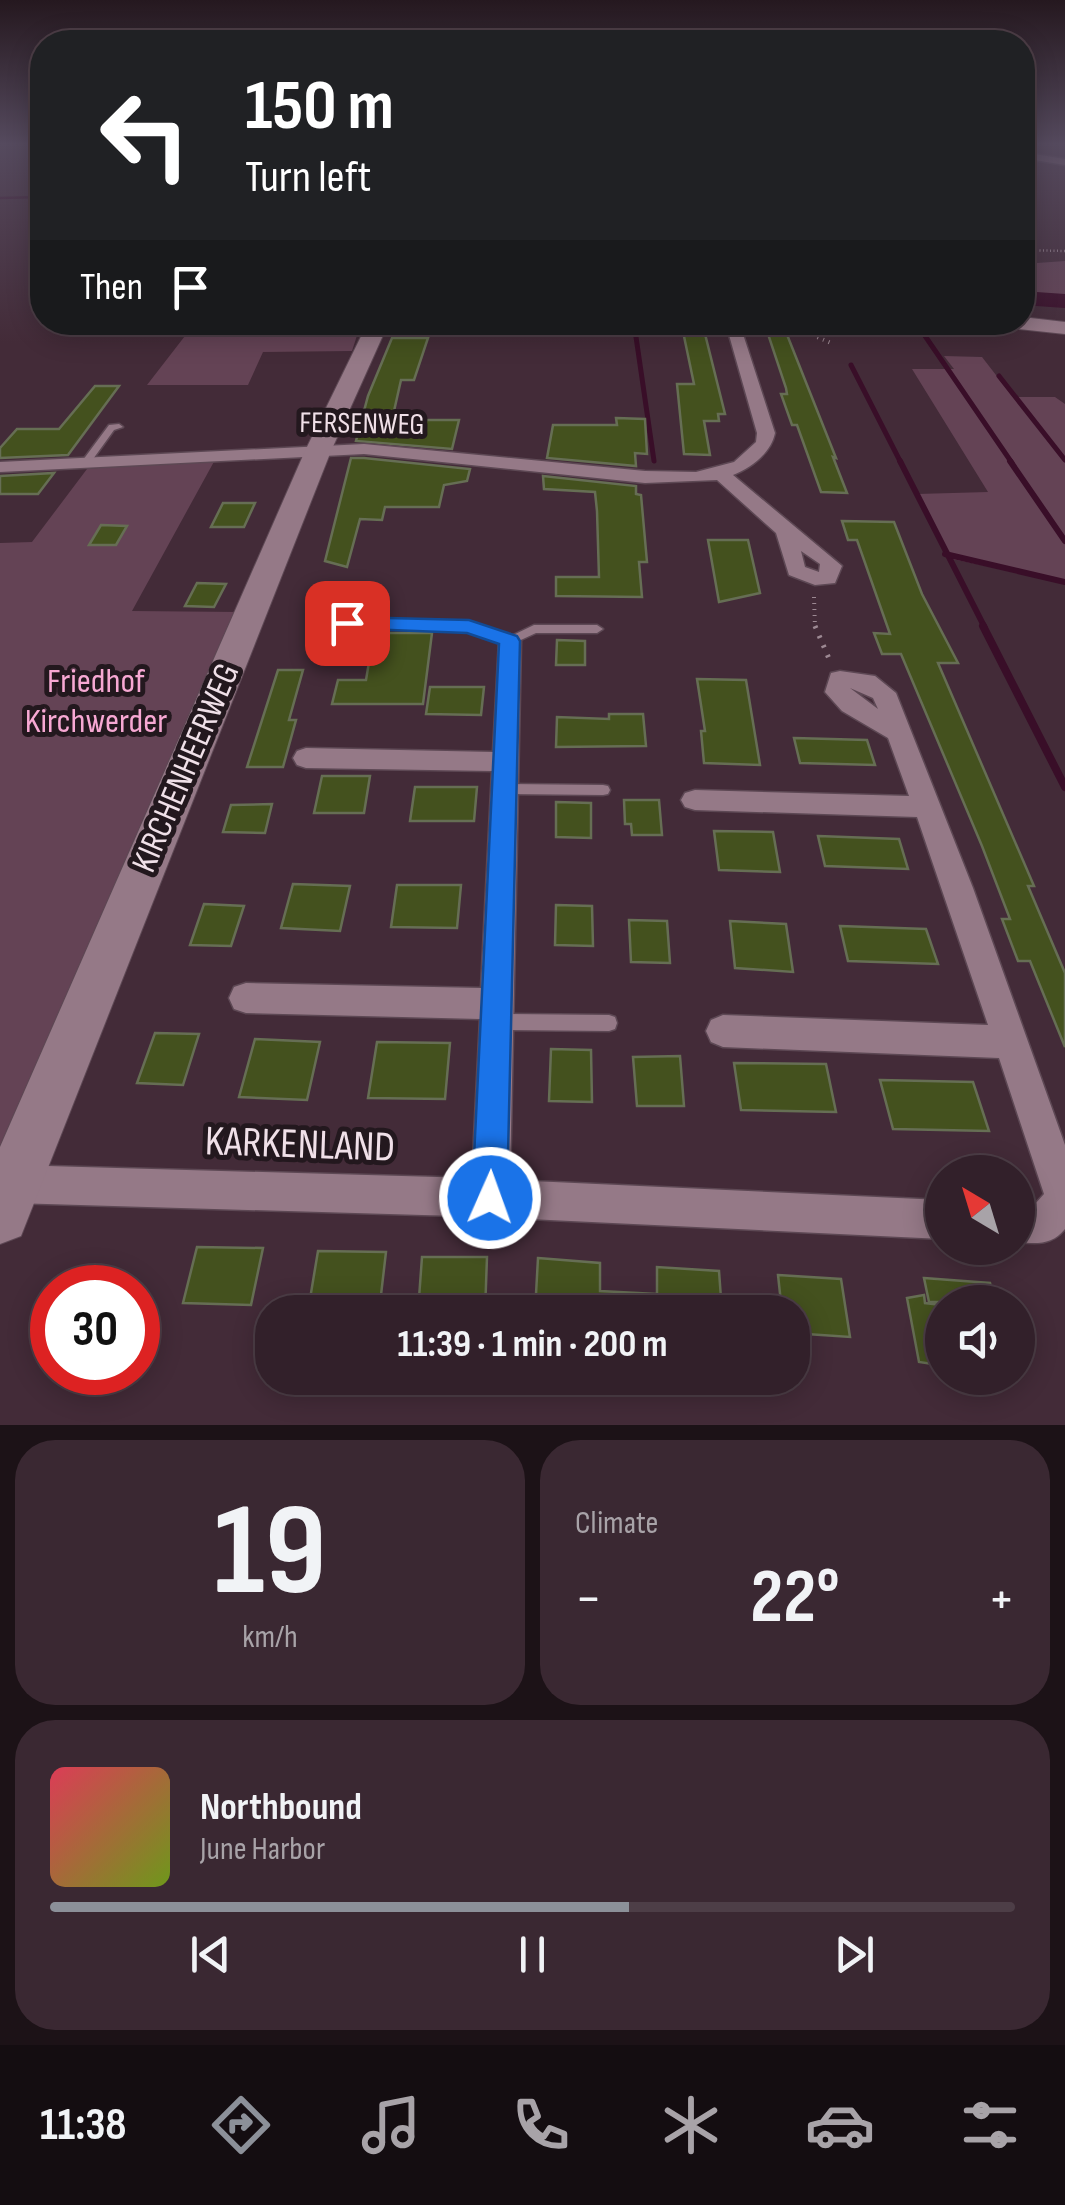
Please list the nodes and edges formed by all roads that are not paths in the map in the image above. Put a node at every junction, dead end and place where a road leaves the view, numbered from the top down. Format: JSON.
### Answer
{"nodes":[{"id":1,"x":1035,"y":325,"type":"edge"},
{"id":2,"x":1065,"y":328,"type":"edge"},
{"id":3,"x":372,"y":335,"type":"edge"},
{"id":4,"x":736,"y":335,"type":"edge"},
{"id":5,"x":119,"y":427,"type":"dead end"},
{"id":6,"x":318,"y":451,"type":"junction"},
{"id":7,"x":85,"y":464,"type":"junction"},
{"id":8,"x":0,"y":467,"type":"edge"},
{"id":9,"x":722,"y":474,"type":"junction"},
{"id":10,"x":814,"y":579,"type":"road end"},
{"id":11,"x":347,"y":623,"type":"dead end"},
{"id":12,"x":597,"y":629,"type":"dead end"},
{"id":13,"x":510,"y":641,"type":"junction"},
{"id":14,"x":840,"y":679,"type":"road end"},
{"id":15,"x":306,"y":758,"type":"dead end"},
{"id":16,"x":506,"y":776,"type":"junction"},
{"id":17,"x":603,"y":790,"type":"dead end"},
{"id":18,"x":695,"y":800,"type":"dead end"},
{"id":19,"x":926,"y":807,"type":"junction"},
{"id":20,"x":246,"y":998,"type":"dead end"},
{"id":21,"x":496,"y":1013,"type":"junction"},
{"id":22,"x":609,"y":1023,"type":"dead end"},
{"id":23,"x":723,"y":1032,"type":"dead end"},
{"id":24,"x":1008,"y":1042,"type":"junction"},
{"id":25,"x":490,"y":1198,"type":"junction"},
{"id":26,"x":7,"y":1199,"type":"edge"},
{"id":27,"x":925,"y":1219,"type":"edge"},
{"id":28,"x":1035,"y":1224,"type":"edge"}],
"edges":[{"from":1,"to":2,"type":"main road"},
{"from":3,"to":6,"type":"main road","name":"KIRCHENHEERWEG"},
{"from":4,"to":9,"type":"street"},
{"from":5,"to":7,"type":"lane"},
{"from":6,"to":7,"type":"street","name":"FERSENWEG"},
{"from":6,"to":9,"type":"street","name":"FERSENWEG"},
{"from":6,"to":26,"type":"main road","name":"KIRCHENHEERWEG"},
{"from":7,"to":8,"type":"street","name":"FERSENWEG"},
{"from":9,"to":10,"type":"street"},
{"from":11,"to":13,"type":"lane"},
{"from":12,"to":13,"type":"lane"},
{"from":13,"to":16,"type":"street"},
{"from":14,"to":19,"type":"street"},
{"from":15,"to":16,"type":"street"},
{"from":16,"to":17,"type":"lane"},
{"from":16,"to":21,"type":"street"},
{"from":18,"to":19,"type":"street"},
{"from":19,"to":24,"type":"street"},
{"from":20,"to":21,"type":"street"},
{"from":21,"to":22,"type":"lane"},
{"from":21,"to":25,"type":"street"},
{"from":23,"to":24,"type":"street"},
{"from":24,"to":28,"type":"street"},
{"from":25,"to":26,"type":"street","name":"KARKENLAND"},
{"from":25,"to":27,"type":"street","name":"KARKENLAND"}]}
